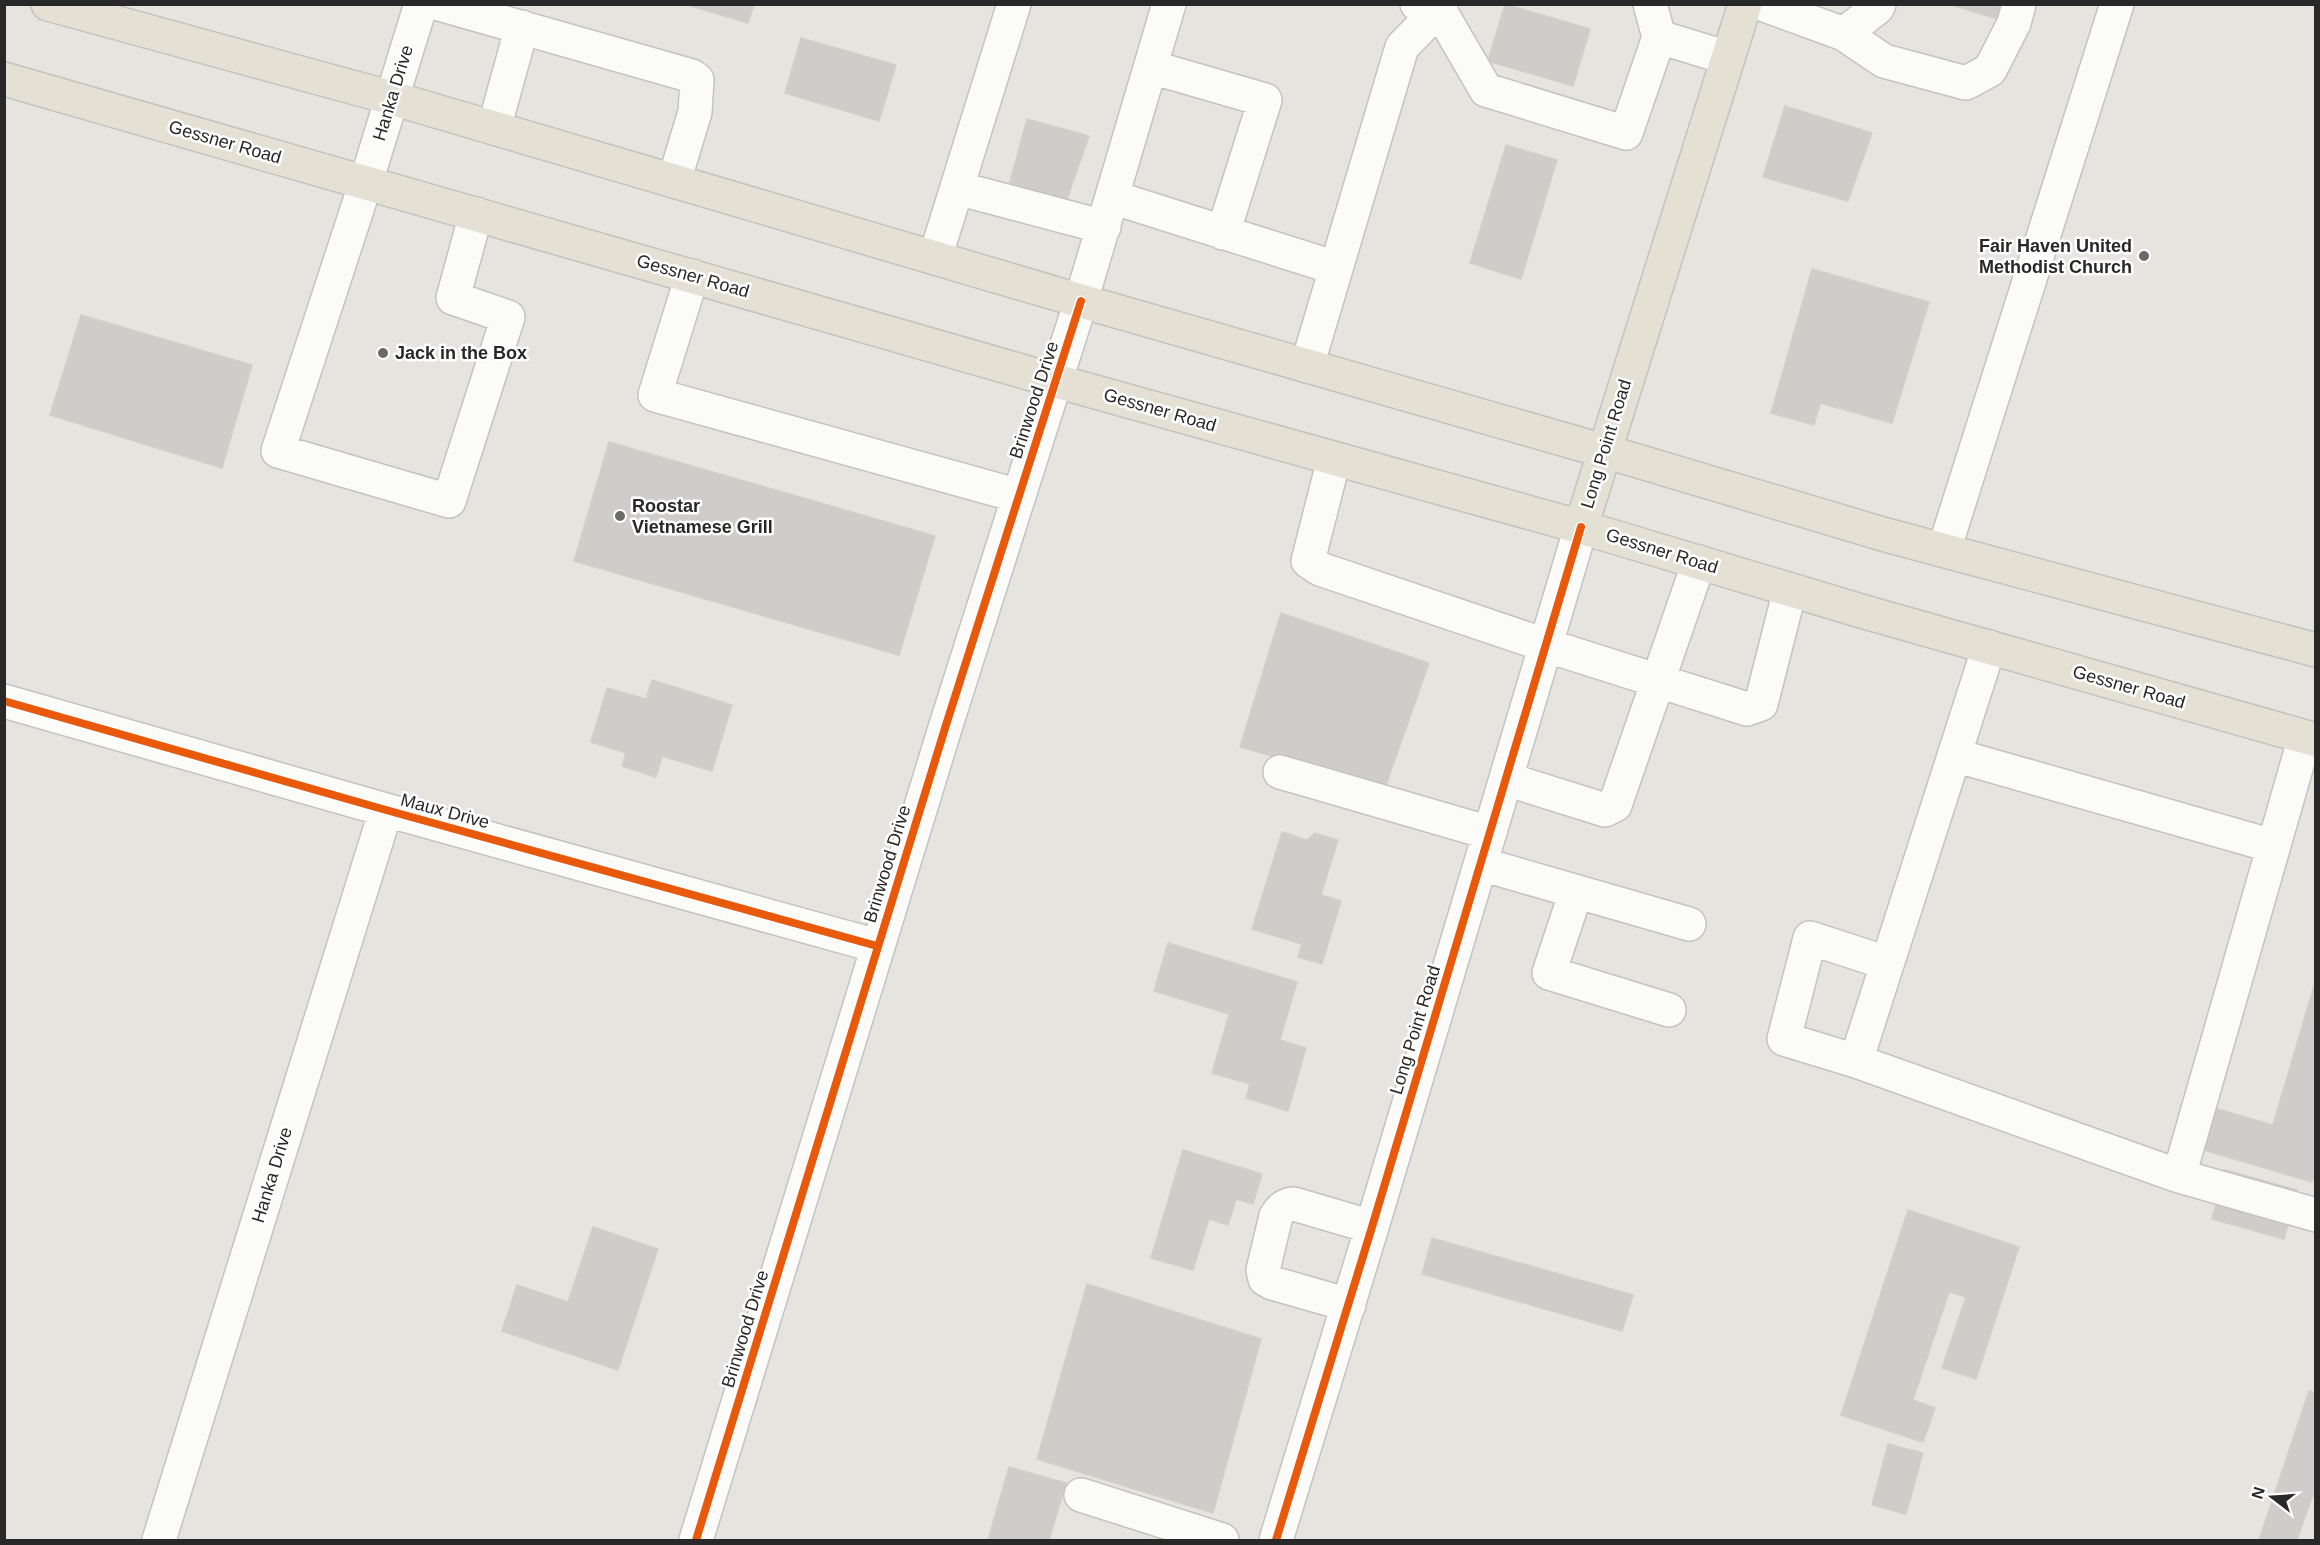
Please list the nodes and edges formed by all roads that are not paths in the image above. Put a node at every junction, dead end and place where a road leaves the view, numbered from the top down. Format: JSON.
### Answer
{"nodes":[{"id":1,"x":48,"y":4,"type":"edge"},
{"id":2,"x":421,"y":4,"type":"edge"},
{"id":3,"x":439,"y":4,"type":"edge"},
{"id":4,"x":1014,"y":4,"type":"edge"},
{"id":5,"x":1169,"y":4,"type":"edge"},
{"id":6,"x":1650,"y":4,"type":"edge"},
{"id":7,"x":1745,"y":4,"type":"edge"},
{"id":8,"x":1762,"y":4,"type":"edge"},
{"id":9,"x":1878,"y":4,"type":"edge"},
{"id":10,"x":2019,"y":4,"type":"edge"},
{"id":11,"x":2117,"y":4,"type":"edge"},
{"id":12,"x":1432,"y":6,"type":"edge"},
{"id":13,"x":522,"y":27,"type":"junction"},
{"id":14,"x":1844,"y":34,"type":"junction"},
{"id":15,"x":1659,"y":37,"type":"junction"},
{"id":16,"x":1728,"y":58,"type":"junction"},
{"id":17,"x":1151,"y":67,"type":"junction"},
{"id":18,"x":4,"y":79,"type":"edge"},
{"id":19,"x":392,"y":98,"type":"junction"},
{"id":20,"x":494,"y":128,"type":"junction"},
{"id":21,"x":674,"y":181,"type":"junction"},
{"id":22,"x":366,"y":182,"type":"junction"},
{"id":23,"x":957,"y":188,"type":"junction"},
{"id":24,"x":1108,"y":212,"type":"junction"},
{"id":25,"x":476,"y":214,"type":"junction"},
{"id":26,"x":1223,"y":233,"type":"junction"},
{"id":27,"x":935,"y":258,"type":"junction"},
{"id":28,"x":1336,"y":268,"type":"junction"},
{"id":29,"x":692,"y":276,"type":"junction"},
{"id":30,"x":1082,"y":301,"type":"junction"},
{"id":31,"x":1307,"y":366,"type":"junction"},
{"id":32,"x":1056,"y":381,"type":"junction"},
{"id":33,"x":1604,"y":451,"type":"junction"},
{"id":34,"x":1334,"y":459,"type":"junction"},
{"id":35,"x":1019,"y":496,"type":"junction"},
{"id":36,"x":1581,"y":527,"type":"junction"},
{"id":37,"x":1944,"y":550,"type":"junction"},
{"id":38,"x":1699,"y":562,"type":"junction"},
{"id":39,"x":1790,"y":590,"type":"junction"},
{"id":40,"x":1545,"y":645,"type":"junction"},
{"id":41,"x":1989,"y":647,"type":"junction"},
{"id":42,"x":2316,"y":650,"type":"edge"},
{"id":43,"x":1658,"y":680,"type":"junction"},
{"id":44,"x":4,"y":701,"type":"edge"},
{"id":45,"x":2310,"y":738,"type":"edge"},
{"id":46,"x":1954,"y":755,"type":"junction"},
{"id":47,"x":1281,"y":772,"type":"dead end"},
{"id":48,"x":1506,"y":779,"type":"junction"},
{"id":49,"x":386,"y":810,"type":"junction"},
{"id":50,"x":1490,"y":833,"type":"junction"},
{"id":51,"x":2273,"y":846,"type":"junction"},
{"id":52,"x":1481,"y":864,"type":"junction"},
{"id":53,"x":1576,"y":892,"type":"junction"},
{"id":54,"x":1689,"y":924,"type":"dead end"},
{"id":55,"x":878,"y":946,"type":"junction"},
{"id":56,"x":1887,"y":963,"type":"junction"},
{"id":57,"x":1669,"y":1010,"type":"dead end"},
{"id":58,"x":1856,"y":1062,"type":"junction"},
{"id":59,"x":2179,"y":1176,"type":"junction"},
{"id":60,"x":2316,"y":1215,"type":"edge"},
{"id":61,"x":1372,"y":1227,"type":"junction"},
{"id":62,"x":1349,"y":1305,"type":"junction"},
{"id":63,"x":1081,"y":1496,"type":"dead end"},
{"id":64,"x":159,"y":1540,"type":"edge"},
{"id":65,"x":696,"y":1540,"type":"edge"},
{"id":66,"x":1222,"y":1540,"type":"edge"},
{"id":67,"x":1276,"y":1540,"type":"edge"}],
"edges":[{"from":1,"to":19,"type":"main road"},
{"from":2,"to":19,"type":"street","name":"Hanka Drive"},
{"from":3,"to":13,"type":"street"},
{"from":4,"to":23,"type":"street"},
{"from":5,"to":17,"type":"street","name":"Brinwood Drive"},
{"from":6,"to":15,"type":"street"},
{"from":7,"to":16,"type":"main road","name":"Long Point Road"},
{"from":8,"to":14,"type":"street"},
{"from":9,"to":14,"type":"street"},
{"from":10,"to":14,"type":"street"},
{"from":11,"to":37,"type":"street"},
{"from":12,"to":15,"type":"street"},
{"from":12,"to":28,"type":"street"},
{"from":13,"to":20,"type":"street"},
{"from":13,"to":21,"type":"street"},
{"from":15,"to":16,"type":"street"},
{"from":16,"to":33,"type":"main road","name":"Long Point Road"},
{"from":17,"to":24,"type":"street","name":"Brinwood Drive"},
{"from":17,"to":26,"type":"street"},
{"from":18,"to":22,"type":"main road","name":"Gessner Road"},
{"from":19,"to":20,"type":"main road"},
{"from":19,"to":22,"type":"street","name":"Hanka Drive"},
{"from":20,"to":21,"type":"main road"},
{"from":21,"to":27,"type":"main road"},
{"from":22,"to":25,"type":"main road","name":"Gessner Road"},
{"from":22,"to":25,"type":"street","name":"Hanka Drive"},
{"from":23,"to":24,"type":"street"},
{"from":23,"to":27,"type":"street"},
{"from":24,"to":26,"type":"street"},
{"from":24,"to":30,"type":"street","name":"Brinwood Drive"},
{"from":25,"to":29,"type":"main road","name":"Gessner Road"},
{"from":26,"to":28,"type":"street"},
{"from":27,"to":30,"type":"main road"},
{"from":28,"to":31,"type":"street"},
{"from":29,"to":32,"type":"main road","name":"Gessner Road"},
{"from":29,"to":35,"type":"street"},
{"from":30,"to":31,"type":"main road"},
{"from":30,"to":32,"type":"street","name":"Brinwood Drive"},
{"from":31,"to":33,"type":"main road"},
{"from":32,"to":34,"type":"main road","name":"Gessner Road"},
{"from":32,"to":35,"type":"street","name":"Brinwood Drive"},
{"from":33,"to":36,"type":"main road","name":"Long Point Road"},
{"from":33,"to":37,"type":"main road"},
{"from":34,"to":36,"type":"main road","name":"Gessner Road"},
{"from":34,"to":40,"type":"street"},
{"from":35,"to":55,"type":"street","name":"Brinwood Drive"},
{"from":36,"to":38,"type":"main road","name":"Gessner Road"},
{"from":36,"to":40,"type":"street","name":"Long Point Road"},
{"from":37,"to":42,"type":"main road"},
{"from":38,"to":39,"type":"main road","name":"Gessner Road"},
{"from":38,"to":43,"type":"street"},
{"from":39,"to":41,"type":"main road","name":"Gessner Road"},
{"from":39,"to":43,"type":"street"},
{"from":40,"to":43,"type":"street"},
{"from":40,"to":48,"type":"street","name":"Long Point Road"},
{"from":41,"to":45,"type":"main road","name":"Gessner Road"},
{"from":41,"to":46,"type":"street"},
{"from":43,"to":48,"type":"street"},
{"from":44,"to":49,"type":"street","name":"Maux Drive"},
{"from":45,"to":51,"type":"street"},
{"from":46,"to":51,"type":"street"},
{"from":46,"to":56,"type":"street"},
{"from":47,"to":50,"type":"street"},
{"from":48,"to":50,"type":"street","name":"Long Point Road"},
{"from":49,"to":55,"type":"street","name":"Maux Drive"},
{"from":49,"to":64,"type":"street","name":"Hanka Drive"},
{"from":50,"to":52,"type":"street","name":"Long Point Road"},
{"from":51,"to":59,"type":"street"},
{"from":52,"to":53,"type":"street"},
{"from":52,"to":61,"type":"street","name":"Long Point Road"},
{"from":53,"to":54,"type":"street"},
{"from":53,"to":57,"type":"street"},
{"from":55,"to":65,"type":"street","name":"Brinwood Drive"},
{"from":56,"to":58,"type":"street"},
{"from":56,"to":58,"type":"street"},
{"from":58,"to":59,"type":"street"},
{"from":59,"to":60,"type":"street"},
{"from":61,"to":62,"type":"street","name":"Long Point Road"},
{"from":61,"to":62,"type":"street"},
{"from":62,"to":67,"type":"street","name":"Long Point Road"},
{"from":63,"to":66,"type":"street"}]}
